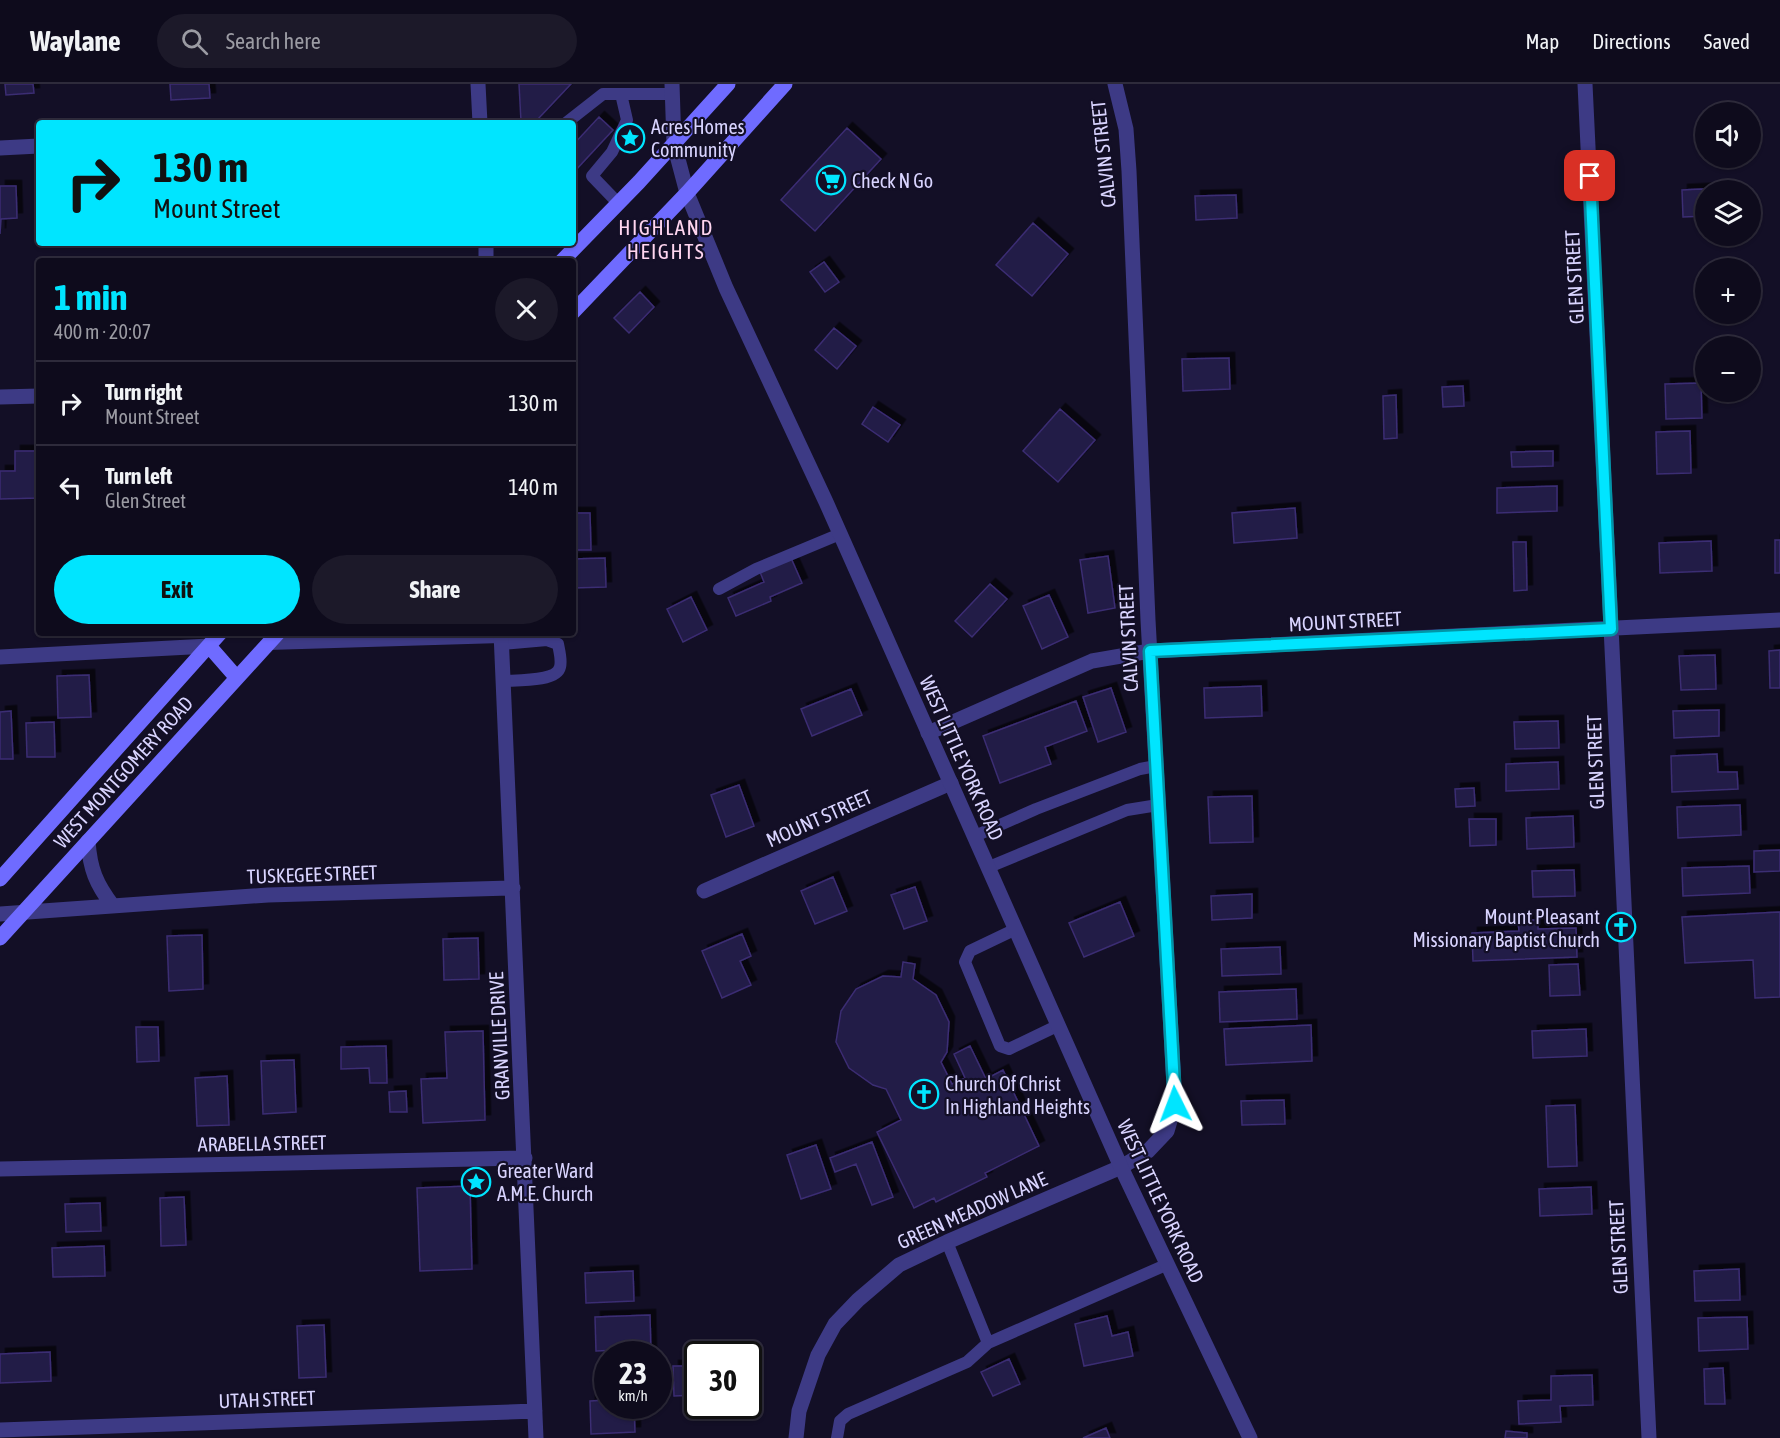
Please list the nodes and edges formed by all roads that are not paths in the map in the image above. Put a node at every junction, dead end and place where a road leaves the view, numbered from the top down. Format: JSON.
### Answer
{"nodes":[{"id":1,"x":478,"y":84,"type":"edge"},
{"id":2,"x":728,"y":84,"type":"edge"},
{"id":3,"x":785,"y":84,"type":"edge"},
{"id":4,"x":1115,"y":84,"type":"edge"},
{"id":5,"x":1585,"y":84,"type":"edge"},
{"id":6,"x":672,"y":89,"type":"edge"},
{"id":7,"x":621,"y":94,"type":"junction"},
{"id":8,"x":480,"y":120,"type":"edge"},
{"id":9,"x":570,"y":120,"type":"edge"},
{"id":10,"x":674,"y":144,"type":"junction"},
{"id":11,"x":36,"y":146,"type":"edge"},
{"id":12,"x":0,"y":148,"type":"edge"},
{"id":13,"x":687,"y":193,"type":"junction"},
{"id":14,"x":618,"y":202,"type":"junction"},
{"id":15,"x":565,"y":258,"type":"edge"},
{"id":16,"x":576,"y":309,"type":"edge"},
{"id":17,"x":36,"y":396,"type":"edge"},
{"id":18,"x":0,"y":397,"type":"edge"},
{"id":19,"x":840,"y":534,"type":"junction"},
{"id":20,"x":719,"y":589,"type":"dead end"},
{"id":21,"x":1780,"y":620,"type":"edge"},
{"id":22,"x":1611,"y":629,"type":"junction"},
{"id":23,"x":217,"y":636,"type":"edge"},
{"id":24,"x":273,"y":638,"type":"edge"},
{"id":25,"x":501,"y":638,"type":"edge"},
{"id":26,"x":209,"y":646,"type":"junction"},
{"id":27,"x":1150,"y":651,"type":"junction"},
{"id":28,"x":0,"y":657,"type":"edge"},
{"id":29,"x":237,"y":678,"type":"junction"},
{"id":30,"x":503,"y":681,"type":"junction"},
{"id":31,"x":928,"y":733,"type":"junction"},
{"id":32,"x":1156,"y":766,"type":"junction"},
{"id":33,"x":951,"y":783,"type":"junction"},
{"id":34,"x":1158,"y":805,"type":"junction"},
{"id":35,"x":975,"y":836,"type":"junction"},
{"id":36,"x":88,"y":841,"type":"junction"},
{"id":37,"x":989,"y":867,"type":"junction"},
{"id":38,"x":0,"y":879,"type":"edge"},
{"id":39,"x":513,"y":888,"type":"junction"},
{"id":40,"x":704,"y":891,"type":"dead end"},
{"id":41,"x":113,"y":906,"type":"junction"},
{"id":42,"x":25,"y":912,"type":"junction"},
{"id":43,"x":0,"y":914,"type":"edge"},
{"id":44,"x":1016,"y":929,"type":"junction"},
{"id":45,"x":0,"y":938,"type":"edge"},
{"id":46,"x":1059,"y":1025,"type":"junction"},
{"id":47,"x":525,"y":1158,"type":"junction"},
{"id":48,"x":1121,"y":1167,"type":"junction"},
{"id":49,"x":0,"y":1169,"type":"edge"},
{"id":50,"x":947,"y":1242,"type":"junction"},
{"id":51,"x":1168,"y":1264,"type":"junction"},
{"id":52,"x":988,"y":1343,"type":"junction"},
{"id":53,"x":535,"y":1411,"type":"junction"},
{"id":54,"x":0,"y":1430,"type":"edge"},
{"id":55,"x":536,"y":1438,"type":"edge"},
{"id":56,"x":796,"y":1438,"type":"edge"},
{"id":57,"x":837,"y":1438,"type":"edge"},
{"id":58,"x":1250,"y":1438,"type":"edge"},
{"id":59,"x":1649,"y":1438,"type":"edge"}],
"edges":[{"from":1,"to":8,"type":"street"},
{"from":2,"to":10,"type":"main road"},
{"from":3,"to":13,"type":"main road"},
{"from":4,"to":27,"type":"street","name":"CALVIN STREET"},
{"from":5,"to":22,"type":"street","name":"GLEN STREET"},
{"from":6,"to":7,"type":"lane"},
{"from":6,"to":10,"type":"street","name":"WEST LITTLE YORK ROAD"},
{"from":7,"to":9,"type":"lane"},
{"from":7,"to":14,"type":"lane"},
{"from":10,"to":13,"type":"street","name":"WEST LITTLE YORK ROAD"},
{"from":10,"to":14,"type":"main road"},
{"from":11,"to":12,"type":"street"},
{"from":13,"to":16,"type":"main road"},
{"from":13,"to":19,"type":"street","name":"WEST LITTLE YORK ROAD"},
{"from":14,"to":15,"type":"main road"},
{"from":17,"to":18,"type":"street"},
{"from":19,"to":20,"type":"lane"},
{"from":19,"to":31,"type":"street","name":"WEST LITTLE YORK ROAD"},
{"from":21,"to":22,"type":"street","name":"MOUNT STREET"},
{"from":22,"to":27,"type":"street","name":"MOUNT STREET"},
{"from":22,"to":59,"type":"street","name":"GLEN STREET"},
{"from":23,"to":26,"type":"main road","name":"WEST MONTGOMERY ROAD"},
{"from":24,"to":25,"type":"lane"},
{"from":24,"to":29,"type":"main road","name":"WEST MONTGOMERY ROAD"},
{"from":25,"to":30,"type":"street","name":"GRANVILLE DRIVE"},
{"from":25,"to":30,"type":"lane"},
{"from":26,"to":28,"type":"street"},
{"from":26,"to":29,"type":"main road"},
{"from":26,"to":38,"type":"main road","name":"WEST MONTGOMERY ROAD"},
{"from":27,"to":31,"type":"street","name":"MOUNT STREET"},
{"from":27,"to":32,"type":"street","name":"CALVIN STREET"},
{"from":29,"to":36,"type":"main road","name":"WEST MONTGOMERY ROAD"},
{"from":30,"to":39,"type":"street","name":"GRANVILLE DRIVE"},
{"from":31,"to":33,"type":"street","name":"WEST LITTLE YORK ROAD"},
{"from":32,"to":34,"type":"street","name":"CALVIN STREET"},
{"from":32,"to":35,"type":"lane"},
{"from":33,"to":35,"type":"street","name":"WEST LITTLE YORK ROAD"},
{"from":33,"to":40,"type":"street","name":"MOUNT STREET"},
{"from":34,"to":37,"type":"lane"},
{"from":34,"to":48,"type":"street","name":"CALVIN STREET"},
{"from":35,"to":37,"type":"street","name":"WEST LITTLE YORK ROAD"},
{"from":36,"to":41,"type":"street"},
{"from":36,"to":42,"type":"main road","name":"WEST MONTGOMERY ROAD"},
{"from":37,"to":44,"type":"street","name":"WEST LITTLE YORK ROAD"},
{"from":39,"to":41,"type":"street","name":"TUSKEGEE STREET"},
{"from":39,"to":47,"type":"street","name":"GRANVILLE DRIVE"},
{"from":41,"to":42,"type":"street","name":"TUSKEGEE STREET"},
{"from":42,"to":43,"type":"street","name":"TUSKEGEE STREET"},
{"from":42,"to":45,"type":"main road","name":"WEST MONTGOMERY ROAD"},
{"from":44,"to":46,"type":"street","name":"WEST LITTLE YORK ROAD"},
{"from":44,"to":46,"type":"lane"},
{"from":46,"to":48,"type":"street","name":"WEST LITTLE YORK ROAD"},
{"from":47,"to":49,"type":"street","name":"ARABELLA STREET"},
{"from":47,"to":53,"type":"street","name":"GRANVILLE DRIVE"},
{"from":48,"to":50,"type":"street","name":"GREEN MEADOW LANE"},
{"from":48,"to":51,"type":"street","name":"WEST LITTLE YORK ROAD"},
{"from":50,"to":52,"type":"lane"},
{"from":50,"to":56,"type":"street","name":"GREEN MEADOW LANE"},
{"from":51,"to":52,"type":"lane"},
{"from":51,"to":58,"type":"street","name":"WEST LITTLE YORK ROAD"},
{"from":52,"to":57,"type":"lane"},
{"from":53,"to":54,"type":"street","name":"UTAH STREET"},
{"from":53,"to":55,"type":"street","name":"GRANVILLE DRIVE"}]}
